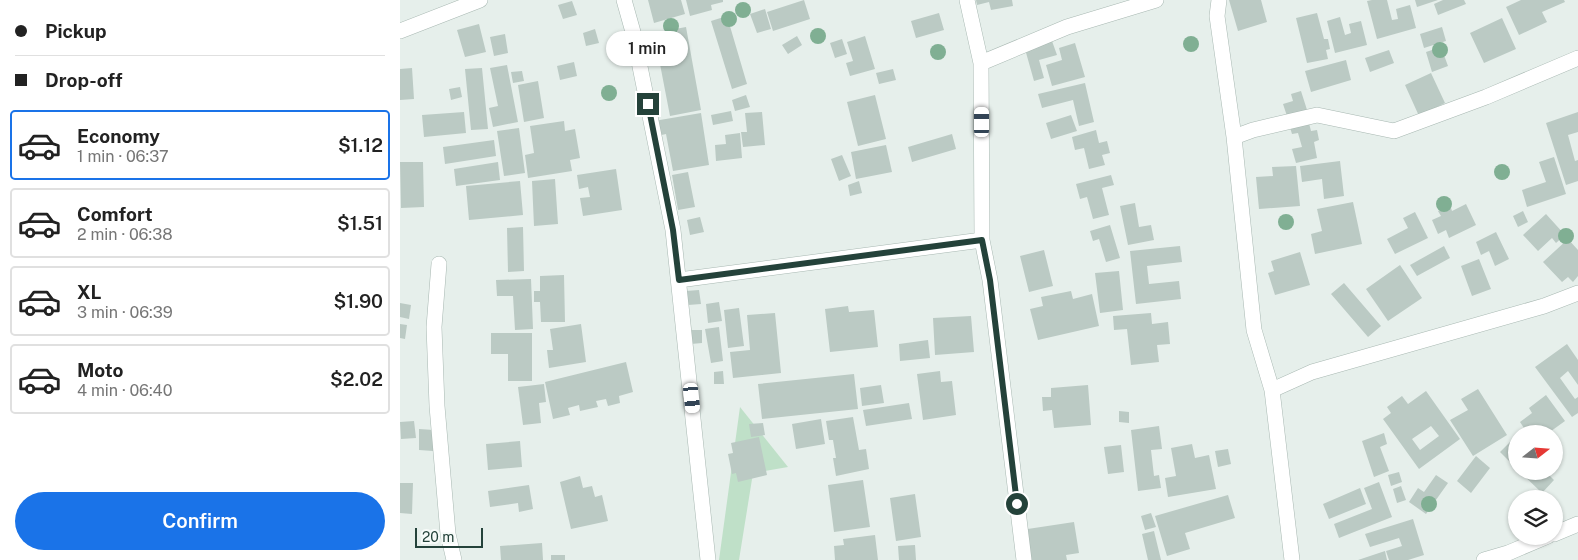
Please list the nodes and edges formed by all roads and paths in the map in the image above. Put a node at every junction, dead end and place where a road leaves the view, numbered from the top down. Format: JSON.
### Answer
{"nodes":[{"id":1,"x":480,"y":0,"type":"edge"},
{"id":2,"x":624,"y":0,"type":"edge"},
{"id":3,"x":967,"y":0,"type":"edge"},
{"id":4,"x":1156,"y":0,"type":"edge"},
{"id":5,"x":1219,"y":0,"type":"edge"},
{"id":6,"x":400,"y":32,"type":"edge"},
{"id":7,"x":1578,"y":58,"type":"edge"},
{"id":8,"x":981,"y":64,"type":"junction"},
{"id":9,"x":1234,"y":137,"type":"junction"},
{"id":10,"x":982,"y":240,"type":"junction"},
{"id":11,"x":438,"y":264,"type":"dead end"},
{"id":12,"x":679,"y":280,"type":"junction"},
{"id":13,"x":1578,"y":293,"type":"edge"},
{"id":14,"x":1272,"y":390,"type":"junction"},
{"id":15,"x":1578,"y":524,"type":"edge"},
{"id":16,"x":1563,"y":530,"type":"edge"},
{"id":17,"x":1527,"y":545,"type":"edge"},
{"id":18,"x":454,"y":560,"type":"edge"},
{"id":19,"x":708,"y":560,"type":"edge"},
{"id":20,"x":1024,"y":560,"type":"edge"},
{"id":21,"x":1292,"y":560,"type":"edge"},
{"id":22,"x":1484,"y":560,"type":"edge"}],
"edges":[{"from":1,"to":6,"type":"street"},
{"from":2,"to":12,"type":"street"},
{"from":3,"to":8,"type":"street"},
{"from":4,"to":8,"type":"street"},
{"from":5,"to":9,"type":"street"},
{"from":7,"to":9,"type":"street"},
{"from":8,"to":10,"type":"street"},
{"from":9,"to":14,"type":"street"},
{"from":10,"to":12,"type":"street"},
{"from":10,"to":20,"type":"street"},
{"from":11,"to":18,"type":"street"},
{"from":12,"to":19,"type":"street"},
{"from":13,"to":14,"type":"street"},
{"from":14,"to":21,"type":"street"},
{"from":15,"to":16,"type":"street"},
{"from":17,"to":22,"type":"street"}]}
